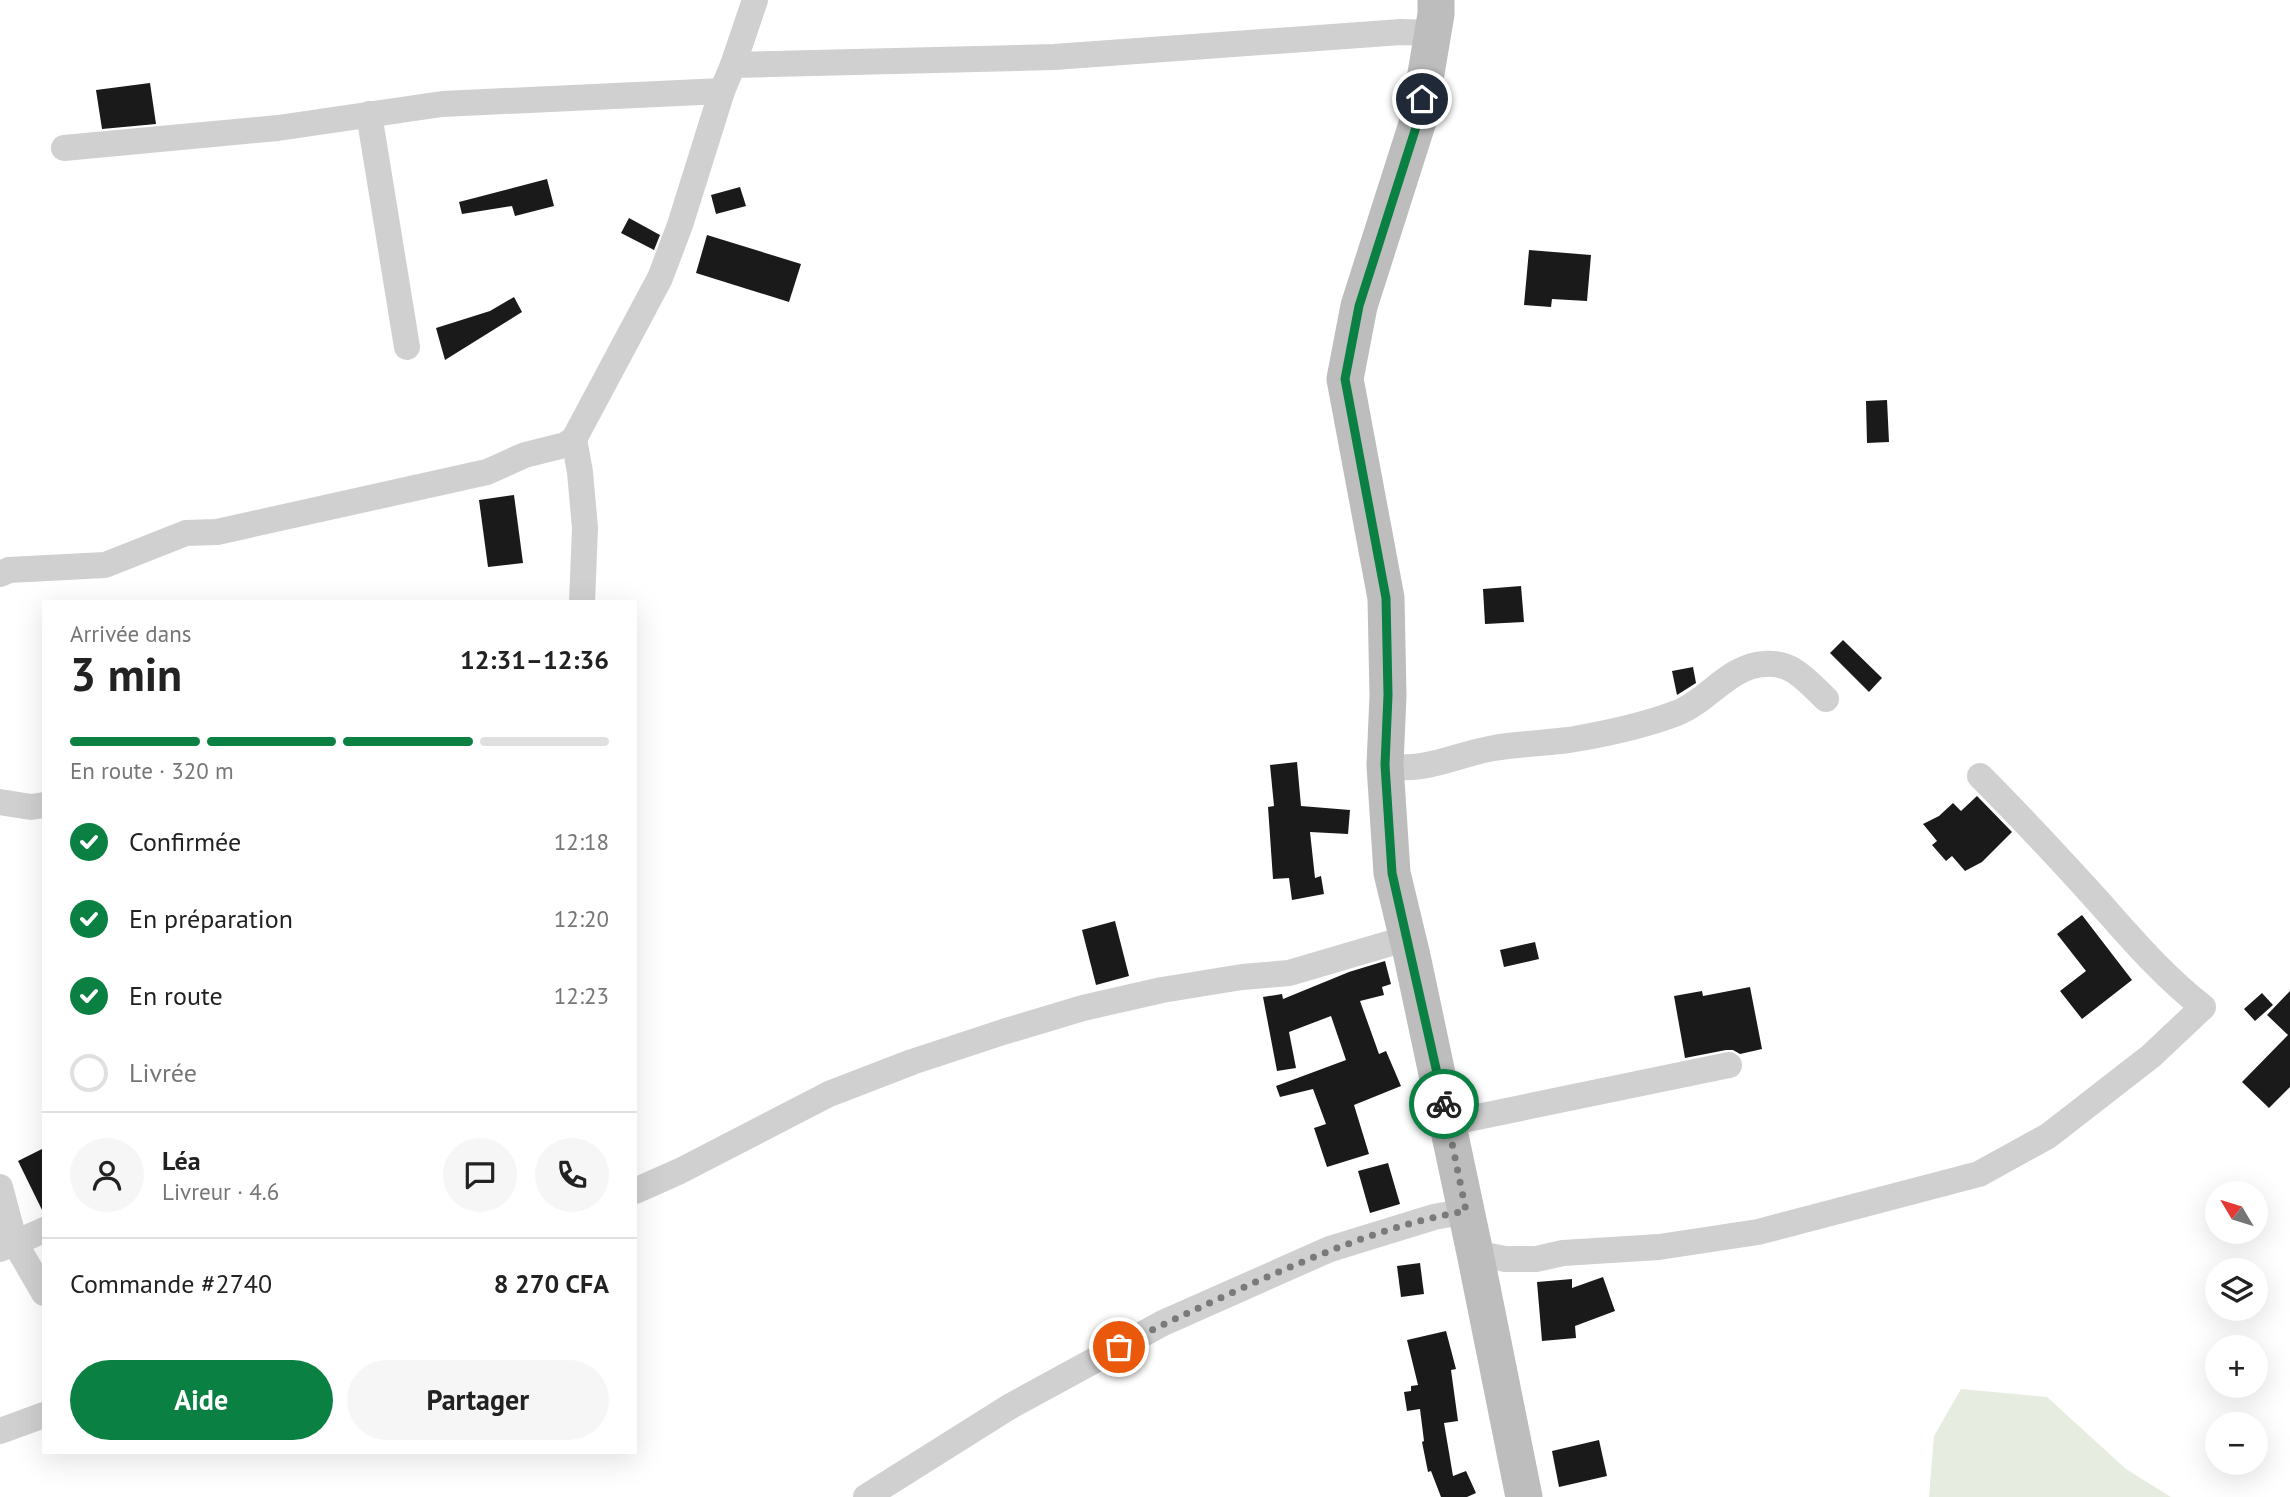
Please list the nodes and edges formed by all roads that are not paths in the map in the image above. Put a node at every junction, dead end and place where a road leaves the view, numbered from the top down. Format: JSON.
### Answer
{"nodes":[{"id":1,"x":755,"y":0,"type":"edge"},
{"id":2,"x":1434,"y":17,"type":"edge"},
{"id":3,"x":733,"y":65,"type":"junction"},
{"id":4,"x":722,"y":91,"type":"junction"},
{"id":5,"x":369,"y":114,"type":"junction"},
{"id":6,"x":64,"y":148,"type":"dead end"},
{"id":7,"x":407,"y":347,"type":"dead end"},
{"id":8,"x":574,"y":439,"type":"junction"},
{"id":9,"x":0,"y":574,"type":"edge"},
{"id":10,"x":582,"y":600,"type":"edge"},
{"id":11,"x":1826,"y":699,"type":"dead end"},
{"id":12,"x":1385,"y":765,"type":"junction"},
{"id":13,"x":1980,"y":776,"type":"dead end"},
{"id":14,"x":0,"y":803,"type":"edge"},
{"id":15,"x":42,"y":805,"type":"edge"},
{"id":16,"x":1408,"y":937,"type":"junction"},
{"id":17,"x":1728,"y":1065,"type":"dead end"},
{"id":18,"x":1448,"y":1123,"type":"junction"},
{"id":19,"x":0,"y":1186,"type":"edge"},
{"id":20,"x":637,"y":1190,"type":"edge"},
{"id":21,"x":1466,"y":1211,"type":"junction"},
{"id":22,"x":42,"y":1231,"type":"edge"},
{"id":23,"x":8,"y":1246,"type":"edge"},
{"id":24,"x":1475,"y":1253,"type":"junction"},
{"id":25,"x":42,"y":1290,"type":"edge"},
{"id":26,"x":42,"y":1416,"type":"edge"},
{"id":27,"x":0,"y":1431,"type":"edge"},
{"id":28,"x":866,"y":1497,"type":"edge"},
{"id":29,"x":1524,"y":1497,"type":"edge"}],
"edges":[{"from":1,"to":3,"type":"street"},
{"from":2,"to":3,"type":"street"},
{"from":2,"to":12,"type":"main road"},
{"from":3,"to":4,"type":"street"},
{"from":4,"to":5,"type":"street"},
{"from":4,"to":8,"type":"street"},
{"from":5,"to":6,"type":"street"},
{"from":5,"to":7,"type":"street"},
{"from":8,"to":9,"type":"street"},
{"from":8,"to":10,"type":"street"},
{"from":11,"to":12,"type":"street"},
{"from":12,"to":16,"type":"main road"},
{"from":13,"to":24,"type":"street"},
{"from":14,"to":15,"type":"street"},
{"from":16,"to":18,"type":"main road"},
{"from":16,"to":20,"type":"street"},
{"from":17,"to":18,"type":"street"},
{"from":18,"to":21,"type":"main road"},
{"from":19,"to":23,"type":"street"},
{"from":21,"to":24,"type":"main road"},
{"from":21,"to":28,"type":"street"},
{"from":22,"to":23,"type":"street"},
{"from":23,"to":25,"type":"street"},
{"from":24,"to":29,"type":"main road"},
{"from":26,"to":27,"type":"street"}]}
